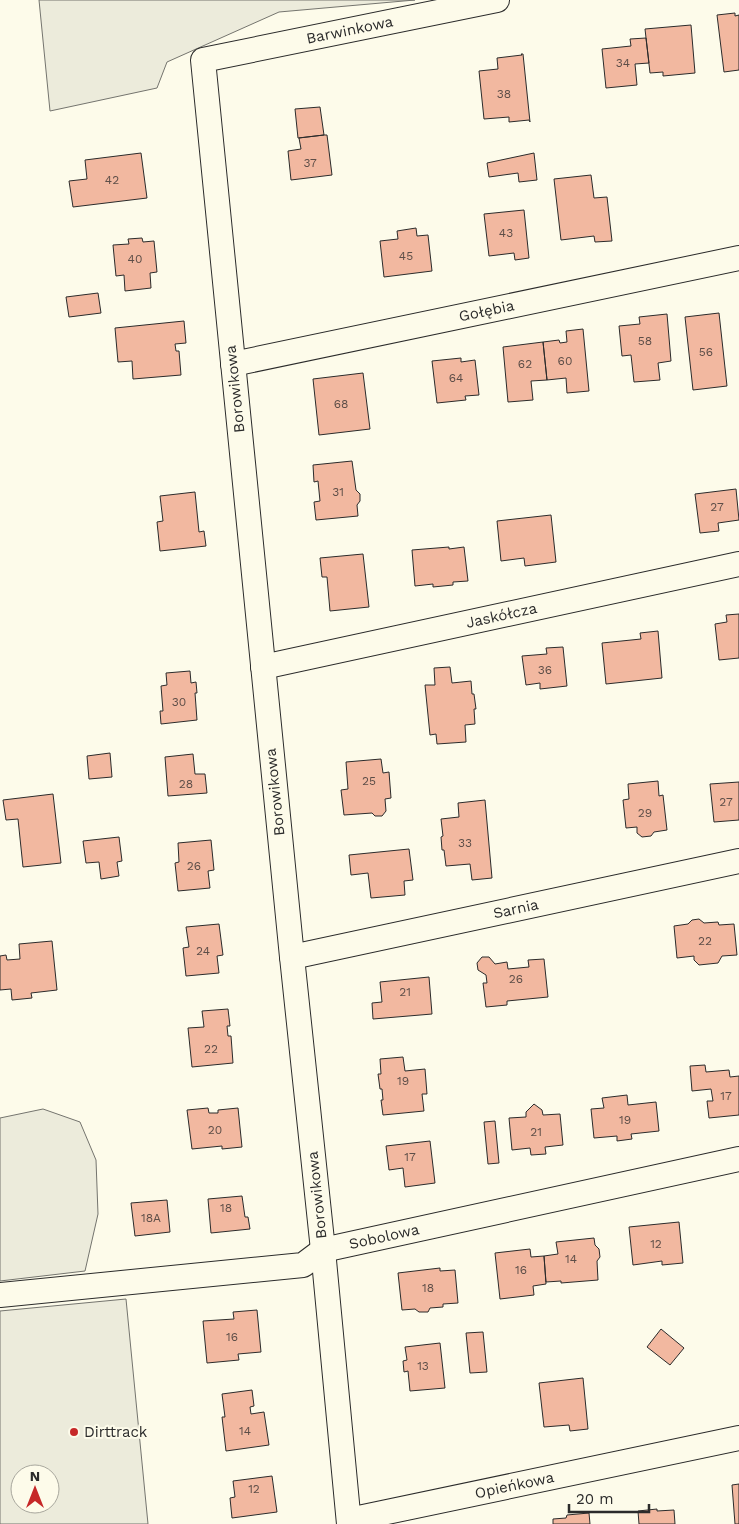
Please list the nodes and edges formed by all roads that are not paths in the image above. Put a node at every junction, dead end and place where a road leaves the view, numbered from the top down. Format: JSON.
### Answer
{"nodes":[{"id":1,"x":497,"y":0,"type":"edge"},
{"id":2,"x":203,"y":60,"type":"joint"},
{"id":3,"x":739,"y":258,"type":"edge"},
{"id":4,"x":233,"y":364,"type":"junction"},
{"id":5,"x":739,"y":564,"type":"edge"},
{"id":6,"x":262,"y":667,"type":"junction"},
{"id":7,"x":739,"y":861,"type":"edge"},
{"id":8,"x":292,"y":957,"type":"junction"},
{"id":9,"x":739,"y":1159,"type":"edge"},
{"id":10,"x":323,"y":1250,"type":"junction"},
{"id":11,"x":0,"y":1295,"type":"edge"},
{"id":12,"x":739,"y":1438,"type":"edge"},
{"id":13,"x":349,"y":1522,"type":"edge"}],
"edges":[{"from":1,"to":2,"type":"street","name":"Barwinkowa"},
{"from":2,"to":4,"type":"street","name":"Borowikowa"},
{"from":3,"to":4,"type":"street","name":"Gołębia"},
{"from":4,"to":6,"type":"street","name":"Borowikowa"},
{"from":5,"to":6,"type":"street","name":"Jaskółcza"},
{"from":6,"to":8,"type":"street","name":"Borowikowa"},
{"from":7,"to":8,"type":"street","name":"Sarnia"},
{"from":8,"to":10,"type":"street","name":"Borowikowa"},
{"from":9,"to":10,"type":"street","name":"Sobolowa"},
{"from":10,"to":11,"type":"street","name":"Sobolowa"},
{"from":10,"to":13,"type":"street","name":"Borowikowa"},
{"from":12,"to":13,"type":"street","name":"Opieńkowa"}]}
